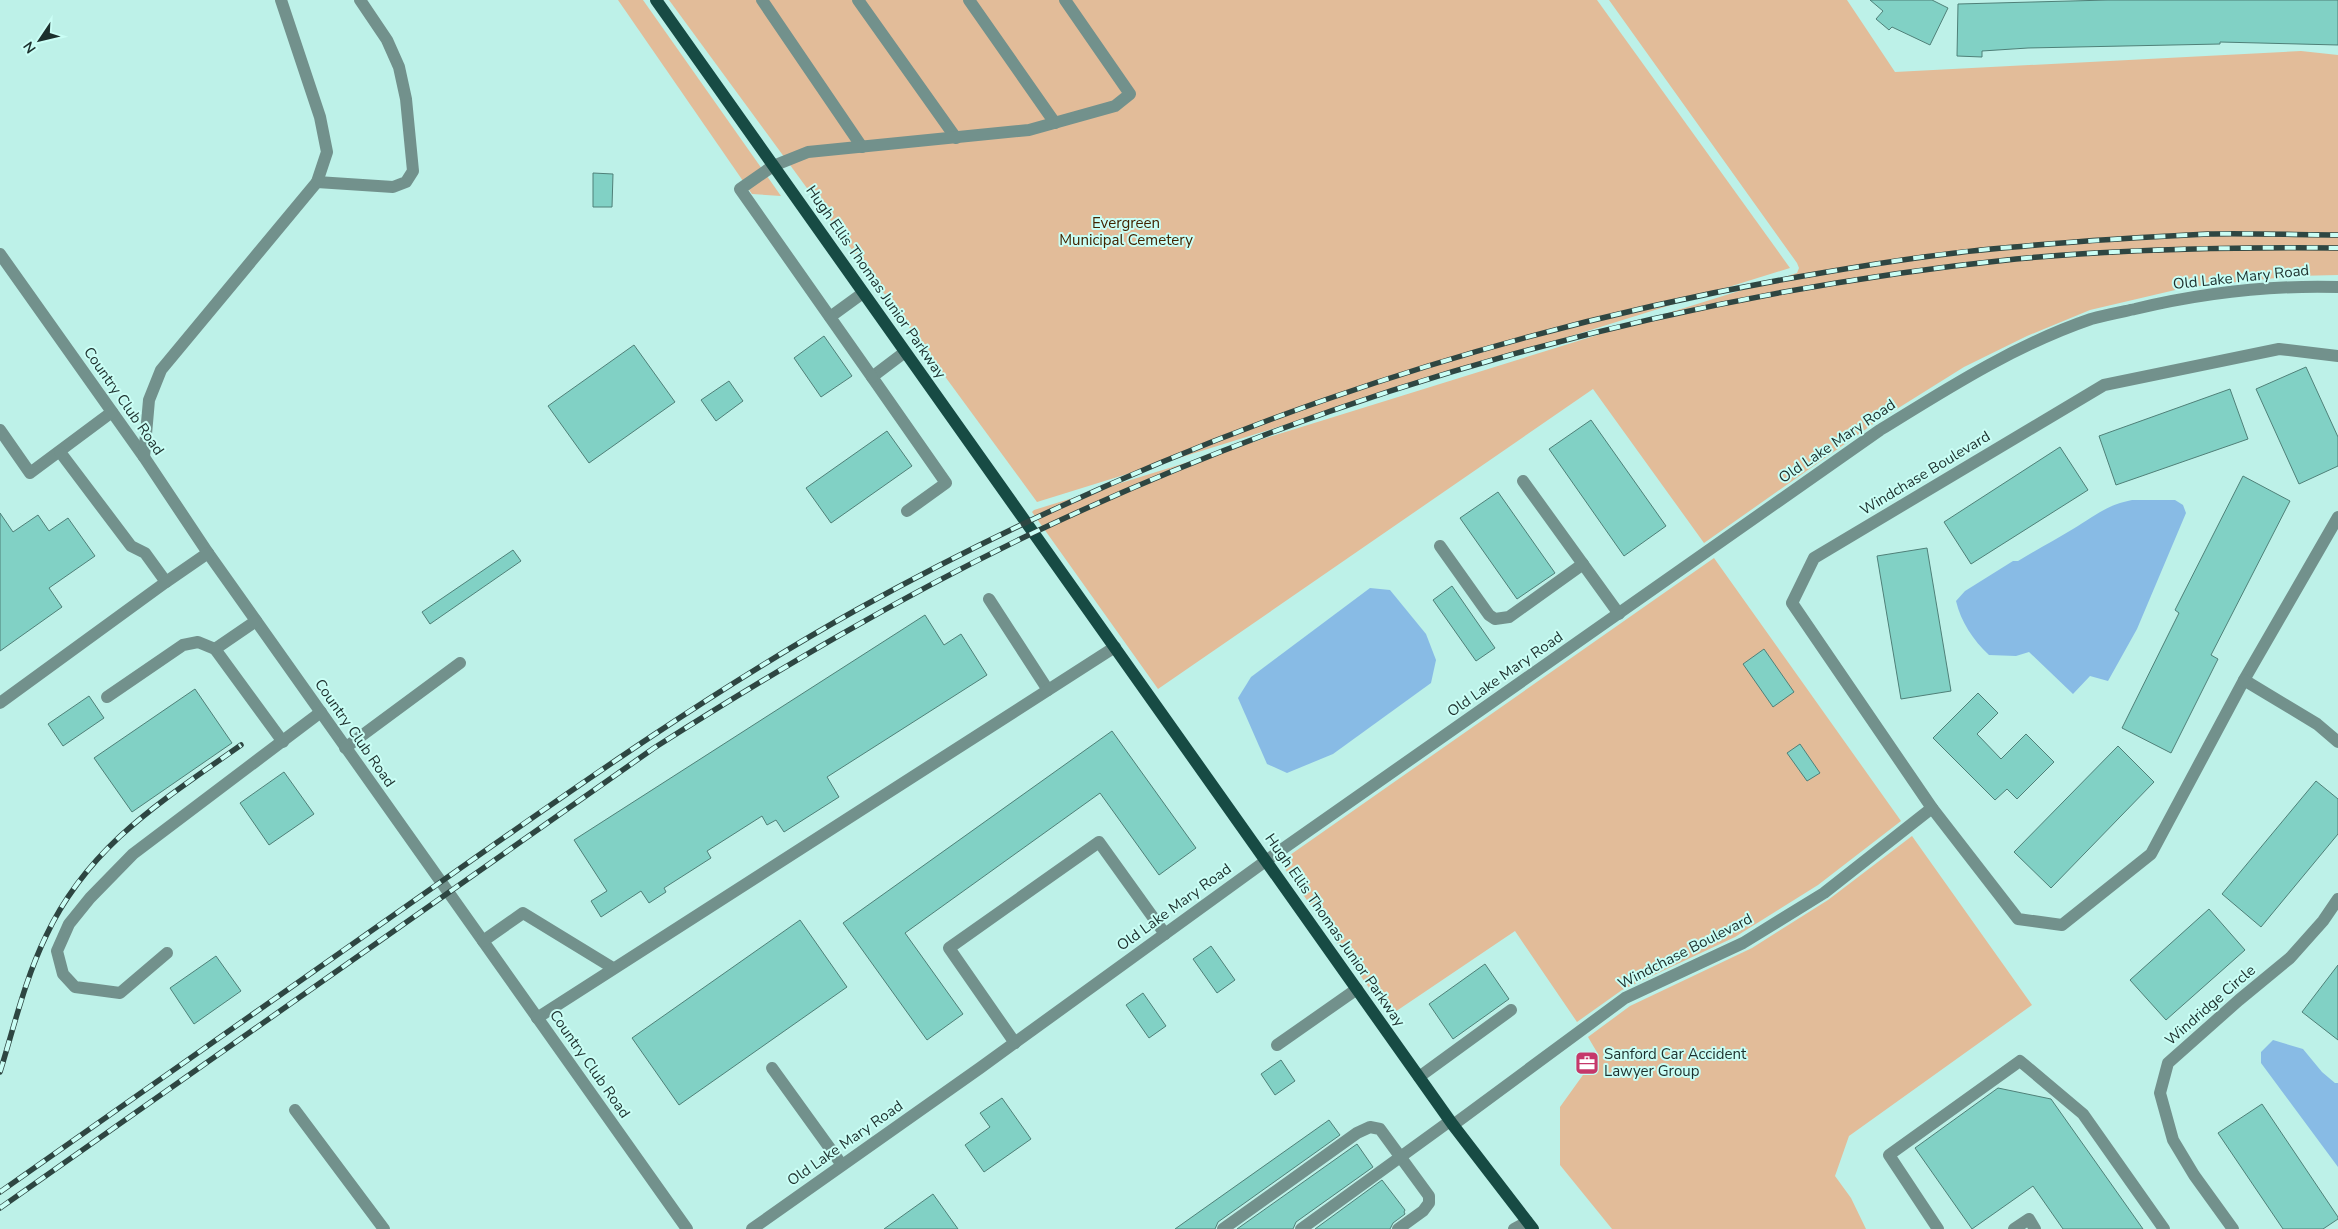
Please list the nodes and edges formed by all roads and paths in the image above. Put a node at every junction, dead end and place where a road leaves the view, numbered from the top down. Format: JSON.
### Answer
{"nodes":[{"id":1,"x":281,"y":0,"type":"edge"},
{"id":2,"x":360,"y":0,"type":"edge"},
{"id":3,"x":656,"y":0,"type":"edge"},
{"id":4,"x":762,"y":0,"type":"edge"},
{"id":5,"x":858,"y":0,"type":"edge"},
{"id":6,"x":969,"y":0,"type":"edge"},
{"id":7,"x":1065,"y":0,"type":"edge"},
{"id":8,"x":1055,"y":123,"type":"junction"},
{"id":9,"x":956,"y":138,"type":"junction"},
{"id":10,"x":862,"y":147,"type":"junction"},
{"id":11,"x":773,"y":166,"type":"junction"},
{"id":12,"x":317,"y":182,"type":"junction"},
{"id":13,"x":0,"y":254,"type":"edge"},
{"id":14,"x":2338,"y":287,"type":"edge"},
{"id":15,"x":863,"y":293,"type":"junction"},
{"id":16,"x":830,"y":317,"type":"junction"},
{"id":17,"x":905,"y":352,"type":"junction"},
{"id":18,"x":2338,"y":356,"type":"edge"},
{"id":19,"x":872,"y":377,"type":"junction"},
{"id":20,"x":112,"y":412,"type":"junction"},
{"id":21,"x":0,"y":430,"type":"edge"},
{"id":22,"x":60,"y":452,"type":"junction"},
{"id":23,"x":144,"y":457,"type":"junction"},
{"id":24,"x":1523,"y":481,"type":"dead end"},
{"id":25,"x":907,"y":511,"type":"dead end"},
{"id":26,"x":2338,"y":517,"type":"edge"},
{"id":27,"x":1440,"y":546,"type":"dead end"},
{"id":28,"x":208,"y":553,"type":"junction"},
{"id":29,"x":1583,"y":564,"type":"junction"},
{"id":30,"x":166,"y":582,"type":"junction"},
{"id":31,"x":989,"y":599,"type":"dead end"},
{"id":32,"x":1619,"y":614,"type":"junction"},
{"id":33,"x":256,"y":621,"type":"junction"},
{"id":34,"x":1114,"y":647,"type":"junction"},
{"id":35,"x":216,"y":649,"type":"junction"},
{"id":36,"x":460,"y":663,"type":"dead end"},
{"id":37,"x":2244,"y":680,"type":"junction"},
{"id":38,"x":1048,"y":690,"type":"junction"},
{"id":39,"x":107,"y":697,"type":"dead end"},
{"id":40,"x":0,"y":703,"type":"edge"},
{"id":41,"x":321,"y":712,"type":"junction"},
{"id":42,"x":283,"y":742,"type":"junction"},
{"id":43,"x":2338,"y":742,"type":"edge"},
{"id":44,"x":345,"y":748,"type":"junction"},
{"id":45,"x":1932,"y":808,"type":"junction"},
{"id":46,"x":1267,"y":860,"type":"junction"},
{"id":47,"x":2338,"y":899,"type":"edge"},
{"id":48,"x":1165,"y":934,"type":"junction"},
{"id":49,"x":483,"y":941,"type":"junction"},
{"id":50,"x":167,"y":953,"type":"dead end"},
{"id":51,"x":612,"y":968,"type":"junction"},
{"id":52,"x":1357,"y":989,"type":"junction"},
{"id":53,"x":1511,"y":1010,"type":"dead end"},
{"id":54,"x":537,"y":1018,"type":"junction"},
{"id":55,"x":1015,"y":1043,"type":"junction"},
{"id":56,"x":1277,"y":1045,"type":"dead end"},
{"id":57,"x":772,"y":1068,"type":"dead end"},
{"id":58,"x":1419,"y":1077,"type":"junction"},
{"id":59,"x":295,"y":1110,"type":"dead end"},
{"id":60,"x":1451,"y":1123,"type":"junction"},
{"id":61,"x":1401,"y":1158,"type":"junction"},
{"id":62,"x":842,"y":1165,"type":"junction"},
{"id":63,"x":1530,"y":1226,"type":"edge"},
{"id":64,"x":384,"y":1229,"type":"edge"},
{"id":65,"x":688,"y":1229,"type":"edge"},
{"id":66,"x":752,"y":1229,"type":"edge"},
{"id":67,"x":1223,"y":1229,"type":"edge"},
{"id":68,"x":1301,"y":1229,"type":"edge"},
{"id":69,"x":1398,"y":1229,"type":"edge"},
{"id":70,"x":1514,"y":1229,"type":"edge"},
{"id":71,"x":1938,"y":1229,"type":"edge"},
{"id":72,"x":2014,"y":1229,"type":"edge"},
{"id":73,"x":2035,"y":1229,"type":"edge"},
{"id":74,"x":2164,"y":1229,"type":"edge"},
{"id":75,"x":2233,"y":1229,"type":"edge"}],
"edges":[{"from":1,"to":12,"type":"street"},
{"from":2,"to":12,"type":"street"},
{"from":3,"to":11,"type":"main road","name":"Hugh Ellis Thomas Junior Parkway"},
{"from":4,"to":10,"type":"street"},
{"from":5,"to":9,"type":"street"},
{"from":6,"to":8,"type":"street"},
{"from":7,"to":8,"type":"street"},
{"from":8,"to":9,"type":"street"},
{"from":9,"to":10,"type":"street"},
{"from":10,"to":11,"type":"street"},
{"from":11,"to":15,"type":"main road","name":"Hugh Ellis Thomas Junior Parkway"},
{"from":11,"to":16,"type":"street"},
{"from":12,"to":23,"type":"street"},
{"from":13,"to":20,"type":"street","name":"Country Club Road"},
{"from":14,"to":32,"type":"street","name":"Old Lake Mary Road"},
{"from":15,"to":16,"type":"street"},
{"from":15,"to":17,"type":"main road","name":"Hugh Ellis Thomas Junior Parkway"},
{"from":16,"to":19,"type":"street"},
{"from":17,"to":19,"type":"street"},
{"from":17,"to":34,"type":"main road","name":"Hugh Ellis Thomas Junior Parkway"},
{"from":18,"to":45,"type":"street","name":"Windchase Boulevard"},
{"from":19,"to":25,"type":"street"},
{"from":20,"to":22,"type":"street"},
{"from":20,"to":23,"type":"street","name":"Country Club Road"},
{"from":21,"to":22,"type":"street"},
{"from":22,"to":30,"type":"street"},
{"from":23,"to":28,"type":"street","name":"Country Club Road"},
{"from":24,"to":29,"type":"street"},
{"from":26,"to":37,"type":"street","name":"Windchase Boulevard"},
{"from":27,"to":29,"type":"street"},
{"from":28,"to":30,"type":"street"},
{"from":28,"to":33,"type":"street","name":"Country Club Road"},
{"from":29,"to":32,"type":"street"},
{"from":30,"to":40,"type":"street"},
{"from":31,"to":38,"type":"street"},
{"from":32,"to":46,"type":"street","name":"Old Lake Mary Road"},
{"from":33,"to":35,"type":"street"},
{"from":33,"to":41,"type":"street","name":"Country Club Road"},
{"from":34,"to":38,"type":"street"},
{"from":34,"to":46,"type":"main road","name":"Hugh Ellis Thomas Junior Parkway"},
{"from":35,"to":39,"type":"street"},
{"from":35,"to":42,"type":"street"},
{"from":36,"to":44,"type":"street"},
{"from":37,"to":43,"type":"street"},
{"from":37,"to":45,"type":"street","name":"Windchase Boulevard"},
{"from":38,"to":51,"type":"street"},
{"from":41,"to":42,"type":"street"},
{"from":41,"to":44,"type":"street","name":"Country Club Road"},
{"from":42,"to":50,"type":"street"},
{"from":44,"to":49,"type":"street","name":"Country Club Road"},
{"from":45,"to":60,"type":"street","name":"Windchase Boulevard"},
{"from":46,"to":48,"type":"street","name":"Old Lake Mary Road"},
{"from":46,"to":52,"type":"main road","name":"Hugh Ellis Thomas Junior Parkway"},
{"from":47,"to":75,"type":"street","name":"Windridge Circle"},
{"from":48,"to":55,"type":"street","name":"Old Lake Mary Road"},
{"from":48,"to":55,"type":"street"},
{"from":49,"to":51,"type":"street"},
{"from":49,"to":54,"type":"street","name":"Country Club Road"},
{"from":51,"to":54,"type":"street"},
{"from":52,"to":56,"type":"street"},
{"from":52,"to":58,"type":"main road","name":"Hugh Ellis Thomas Junior Parkway"},
{"from":53,"to":58,"type":"street"},
{"from":54,"to":65,"type":"street","name":"Country Club Road"},
{"from":55,"to":62,"type":"street","name":"Old Lake Mary Road"},
{"from":57,"to":62,"type":"street"},
{"from":58,"to":60,"type":"main road","name":"Hugh Ellis Thomas Junior Parkway"},
{"from":59,"to":64,"type":"street"},
{"from":60,"to":61,"type":"street","name":"Windchase Boulevard"},
{"from":60,"to":63,"type":"main road","name":"Hugh Ellis Thomas Junior Parkway"},
{"from":61,"to":67,"type":"street"},
{"from":61,"to":68,"type":"street","name":"Windchase Boulevard"},
{"from":61,"to":69,"type":"street"},
{"from":62,"to":66,"type":"street","name":"Old Lake Mary Road"},
{"from":63,"to":70,"type":"street"},
{"from":71,"to":74,"type":"street"},
{"from":72,"to":73,"type":"street"}]}
